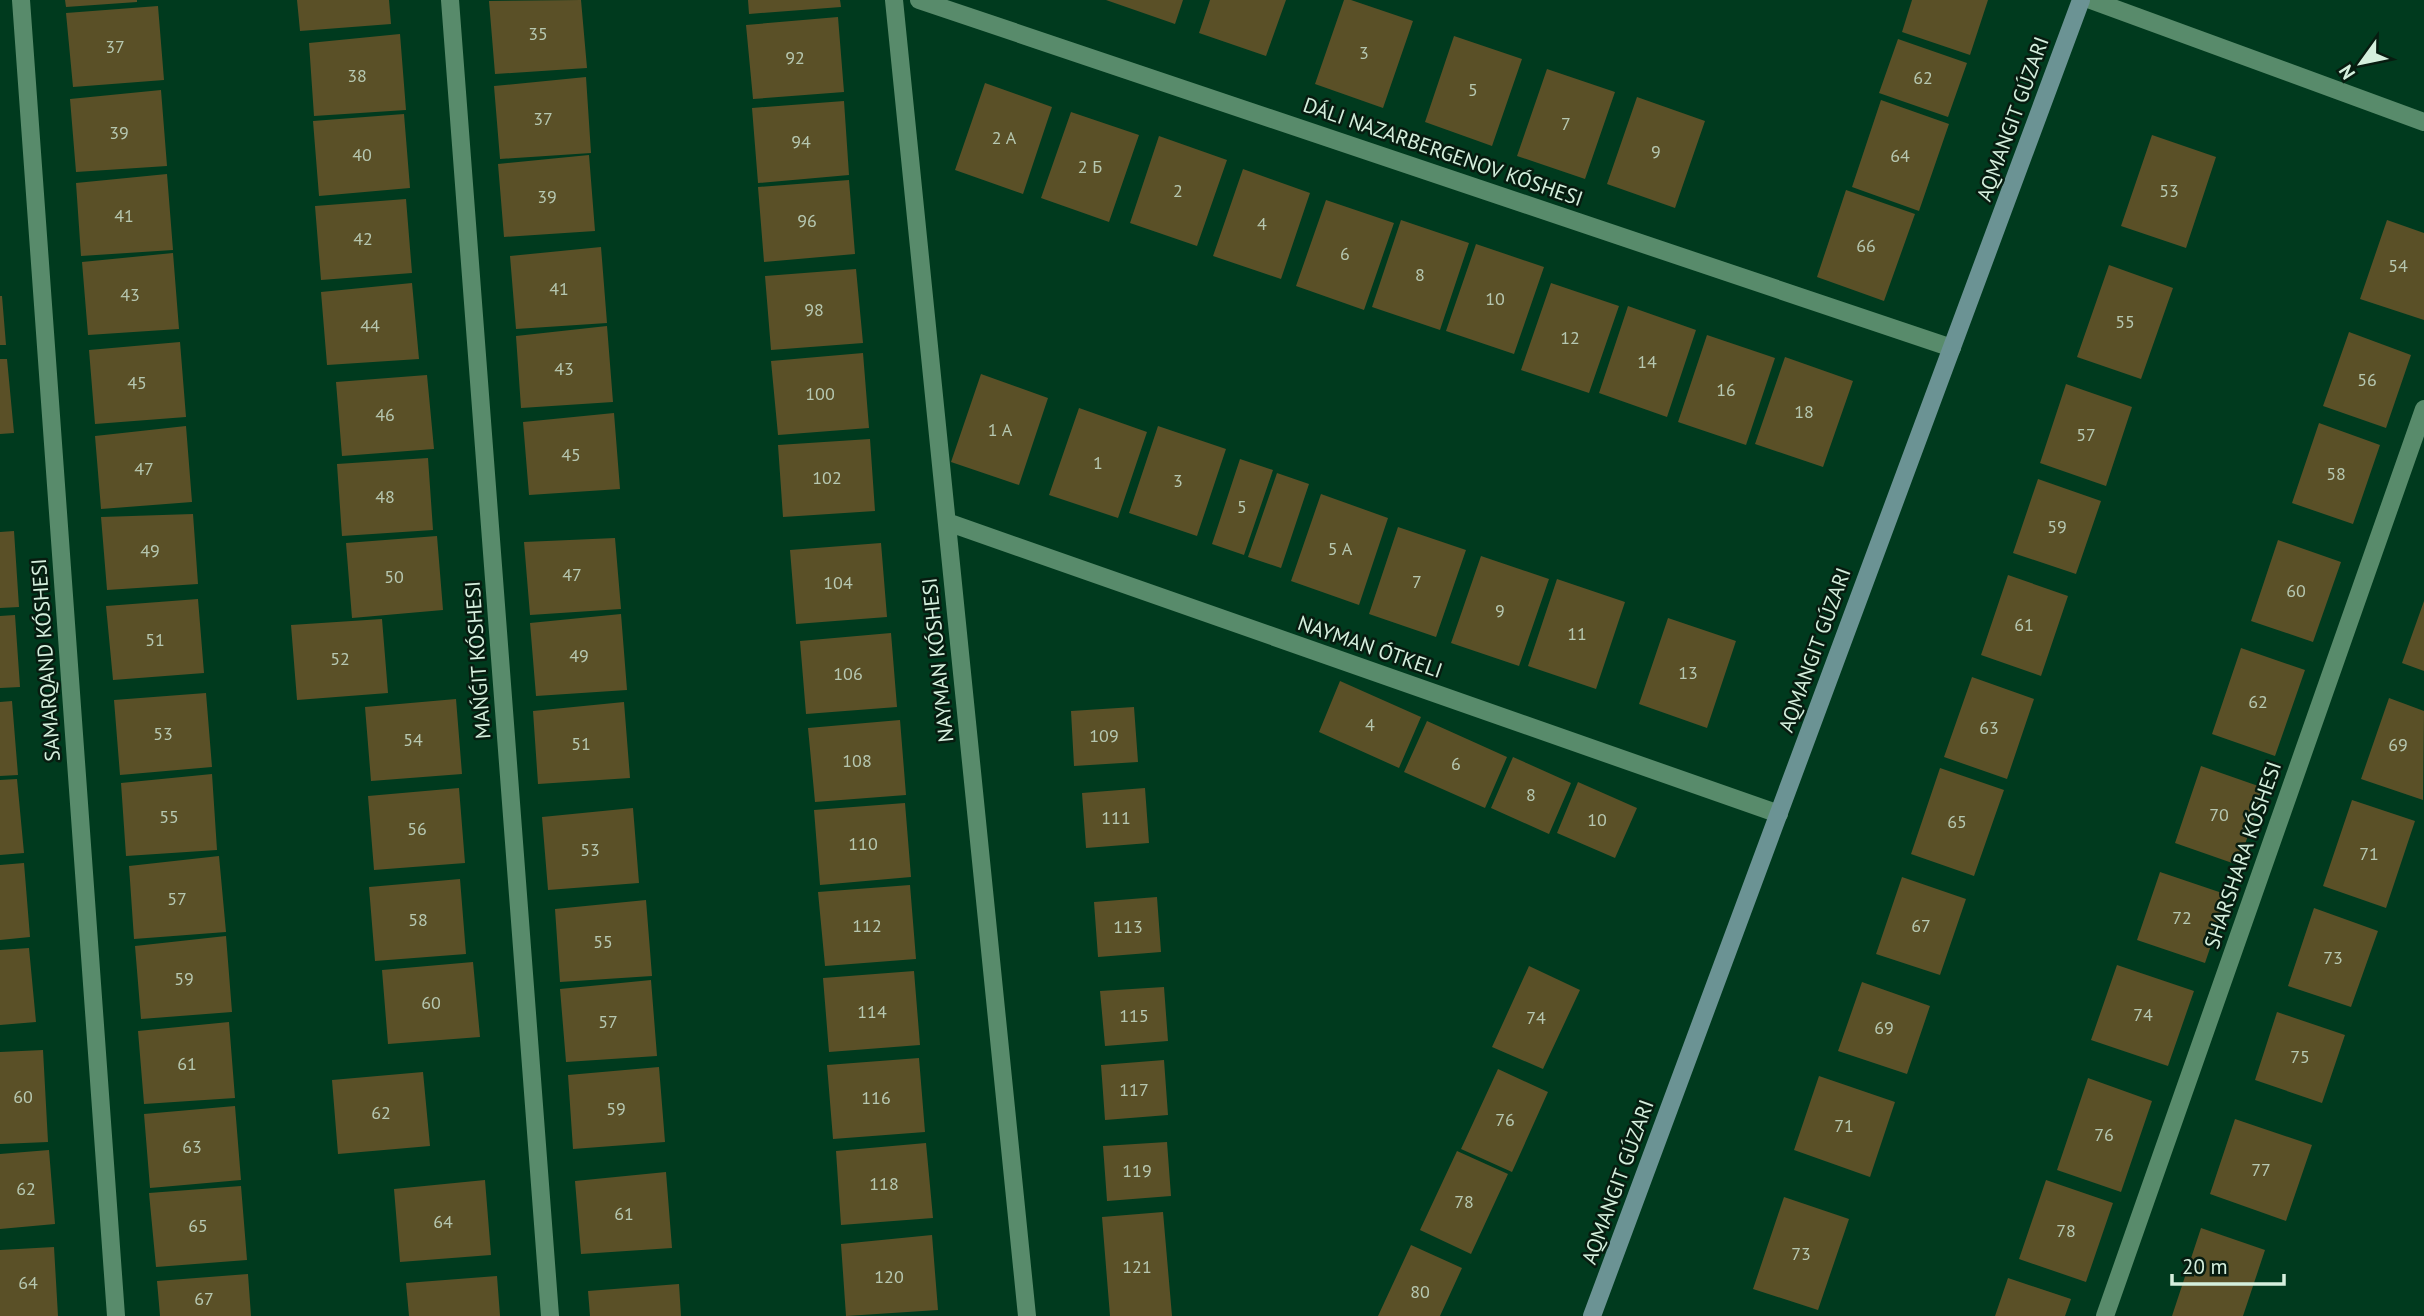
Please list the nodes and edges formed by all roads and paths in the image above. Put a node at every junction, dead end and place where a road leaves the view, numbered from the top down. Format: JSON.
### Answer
{"nodes":[{"id":1,"x":21,"y":0,"type":"edge"},
{"id":2,"x":450,"y":0,"type":"edge"},
{"id":3,"x":894,"y":0,"type":"edge"},
{"id":4,"x":919,"y":0,"type":"edge"},
{"id":5,"x":2081,"y":0,"type":"edge"},
{"id":6,"x":2091,"y":0,"type":"edge"},
{"id":7,"x":2424,"y":122,"type":"edge"},
{"id":8,"x":1952,"y":348,"type":"junction"},
{"id":9,"x":2424,"y":409,"type":"edge"},
{"id":10,"x":947,"y":522,"type":"junction"},
{"id":11,"x":1779,"y":814,"type":"junction"},
{"id":12,"x":116,"y":1316,"type":"edge"},
{"id":13,"x":551,"y":1316,"type":"edge"},
{"id":14,"x":1027,"y":1316,"type":"edge"},
{"id":15,"x":1592,"y":1316,"type":"edge"},
{"id":16,"x":2105,"y":1316,"type":"edge"}],
"edges":[{"from":1,"to":12,"type":"street","name":"SAMARQAND KÓSHESI"},
{"from":2,"to":13,"type":"street"},
{"from":3,"to":10,"type":"street","name":"NAYMAN KÓSHESI"},
{"from":4,"to":8,"type":"street","name":"DÁLI NAZARBERGENOV KÓSHESI"},
{"from":5,"to":8,"type":"street"},
{"from":6,"to":7,"type":"street"},
{"from":8,"to":11,"type":"street"},
{"from":9,"to":16,"type":"street","name":"SHARSHARA KÓSHESI"},
{"from":10,"to":11,"type":"street","name":"NAYMAN ÓTKELI"},
{"from":10,"to":14,"type":"street","name":"NAYMAN KÓSHESI"},
{"from":11,"to":15,"type":"street"}]}
